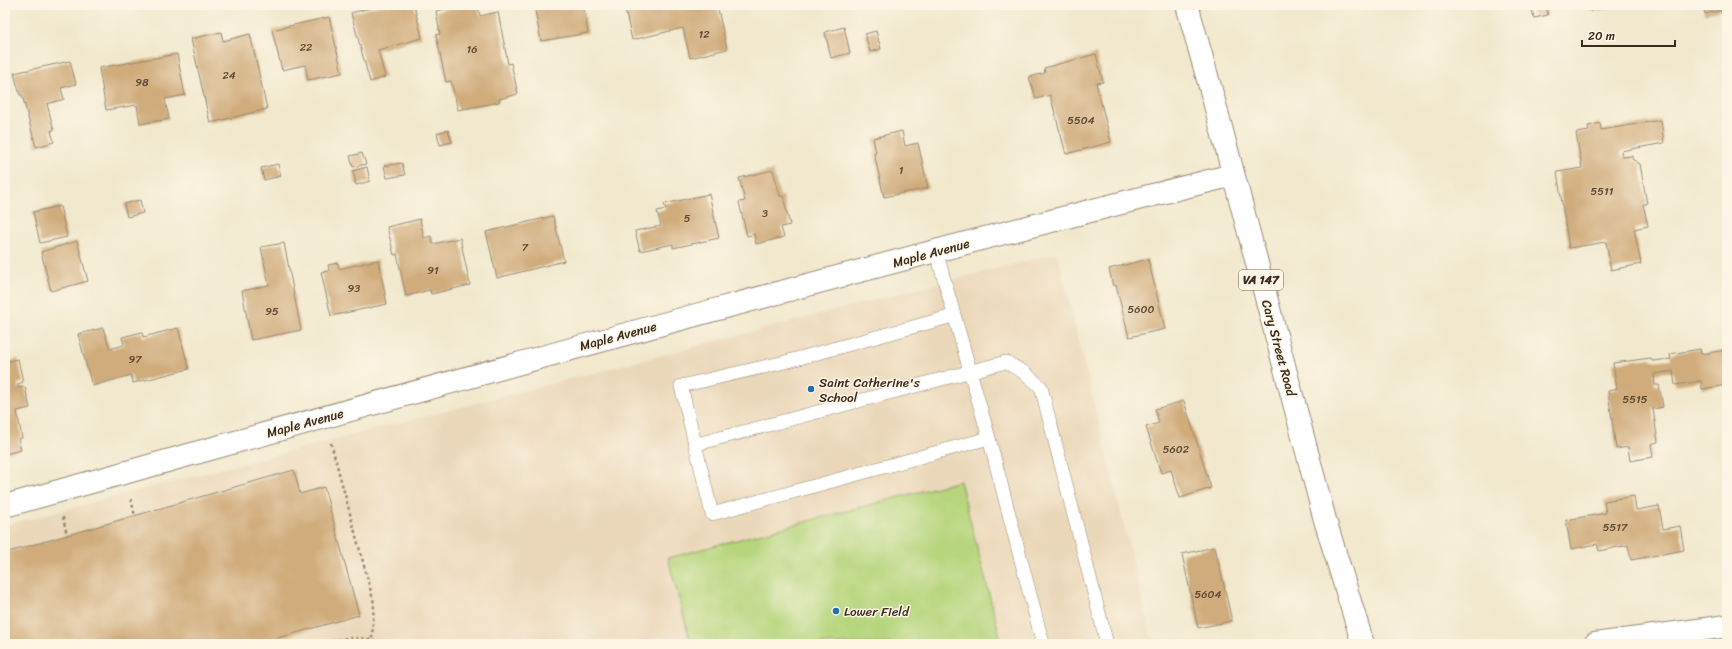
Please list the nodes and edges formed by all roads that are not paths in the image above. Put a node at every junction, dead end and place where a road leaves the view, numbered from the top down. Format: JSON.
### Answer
{"nodes":[{"id":1,"x":1187,"y":5,"type":"edge"},
{"id":2,"x":1233,"y":175,"type":"junction"},
{"id":3,"x":936,"y":251,"type":"junction"},
{"id":4,"x":953,"y":316,"type":"junction"},
{"id":5,"x":969,"y":371,"type":"junction"},
{"id":6,"x":989,"y":438,"type":"junction"},
{"id":7,"x":697,"y":444,"type":"junction"},
{"id":8,"x":5,"y":506,"type":"edge"},
{"id":9,"x":1727,"y":626,"type":"edge"},
{"id":10,"x":1043,"y":644,"type":"edge"},
{"id":11,"x":1107,"y":644,"type":"edge"},
{"id":12,"x":1364,"y":644,"type":"edge"},
{"id":13,"x":1595,"y":644,"type":"edge"}],
"edges":[{"from":1,"to":2,"type":"street","name":"Cary Street Road","number":"VA 147"},
{"from":2,"to":3,"type":"street","name":"Maple Avenue"},
{"from":2,"to":12,"type":"street","name":"Cary Street Road","number":"VA 147"},
{"from":3,"to":4,"type":"lane"},
{"from":3,"to":8,"type":"street","name":"Maple Avenue"},
{"from":4,"to":5,"type":"lane"},
{"from":4,"to":7,"type":"lane"},
{"from":5,"to":6,"type":"lane"},
{"from":5,"to":7,"type":"lane"},
{"from":5,"to":11,"type":"lane"},
{"from":6,"to":7,"type":"lane"},
{"from":6,"to":10,"type":"lane"},
{"from":9,"to":13,"type":"street"}]}
